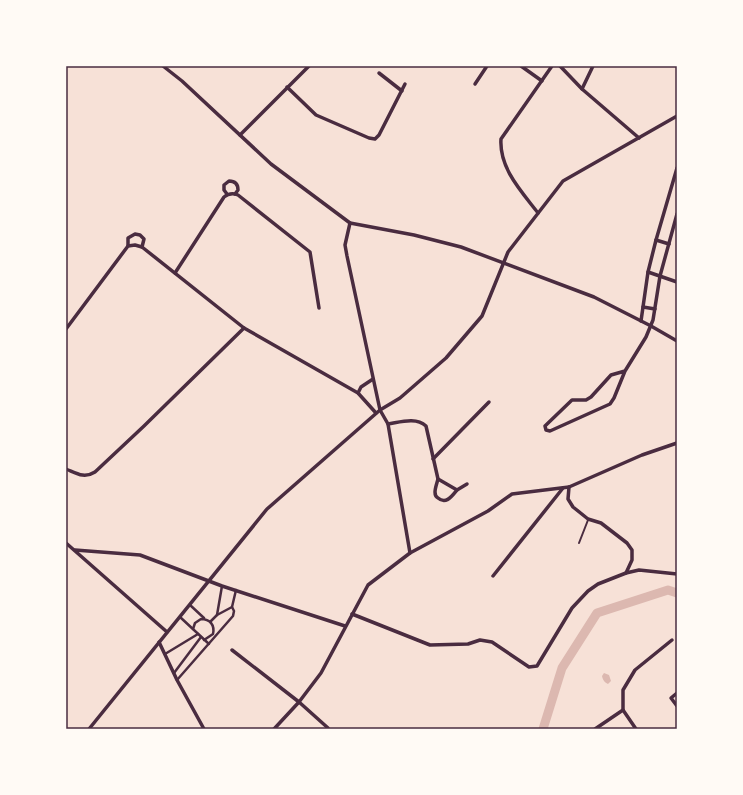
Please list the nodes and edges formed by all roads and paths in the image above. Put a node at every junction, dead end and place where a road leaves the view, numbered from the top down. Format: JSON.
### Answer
{"nodes":[{"id":1,"x":163,"y":66,"type":"edge"},
{"id":2,"x":309,"y":66,"type":"edge"},
{"id":3,"x":487,"y":66,"type":"edge"},
{"id":4,"x":521,"y":66,"type":"edge"},
{"id":5,"x":552,"y":66,"type":"edge"},
{"id":6,"x":560,"y":66,"type":"edge"},
{"id":7,"x":593,"y":66,"type":"edge"},
{"id":8,"x":379,"y":73,"type":"dead end"},
{"id":9,"x":542,"y":81,"type":"junction"},
{"id":10,"x":405,"y":84,"type":"dead end"},
{"id":11,"x":475,"y":84,"type":"dead end"},
{"id":12,"x":287,"y":88,"type":"junction"},
{"id":13,"x":582,"y":89,"type":"junction"},
{"id":14,"x":402,"y":91,"type":"junction"},
{"id":15,"x":677,"y":116,"type":"edge"},
{"id":16,"x":240,"y":135,"type":"junction"},
{"id":17,"x":639,"y":138,"type":"junction"},
{"id":18,"x":677,"y":168,"type":"edge"},
{"id":19,"x":227,"y":194,"type":"junction"},
{"id":20,"x":235,"y":194,"type":"junction"},
{"id":21,"x":538,"y":213,"type":"junction"},
{"id":22,"x":677,"y":214,"type":"edge"},
{"id":23,"x":350,"y":223,"type":"junction"},
{"id":24,"x":656,"y":240,"type":"junction"},
{"id":25,"x":669,"y":244,"type":"junction"},
{"id":26,"x":128,"y":246,"type":"junction"},
{"id":27,"x":142,"y":247,"type":"junction"},
{"id":28,"x":504,"y":264,"type":"junction"},
{"id":29,"x":648,"y":272,"type":"junction"},
{"id":30,"x":175,"y":273,"type":"junction"},
{"id":31,"x":660,"y":276,"type":"junction"},
{"id":32,"x":677,"y":282,"type":"edge"},
{"id":33,"x":643,"y":307,"type":"junction"},
{"id":34,"x":319,"y":308,"type":"dead end"},
{"id":35,"x":655,"y":309,"type":"junction"},
{"id":36,"x":641,"y":321,"type":"junction"},
{"id":37,"x":651,"y":326,"type":"junction"},
{"id":38,"x":244,"y":328,"type":"junction"},
{"id":39,"x":66,"y":329,"type":"edge"},
{"id":40,"x":677,"y":341,"type":"edge"},
{"id":41,"x":625,"y":371,"type":"junction"},
{"id":42,"x":373,"y":379,"type":"junction"},
{"id":43,"x":358,"y":393,"type":"junction"},
{"id":44,"x":489,"y":402,"type":"dead end"},
{"id":45,"x":378,"y":411,"type":"junction"},
{"id":46,"x":388,"y":424,"type":"junction"},
{"id":47,"x":677,"y":443,"type":"edge"},
{"id":48,"x":433,"y":459,"type":"junction"},
{"id":49,"x":66,"y":469,"type":"edge"},
{"id":50,"x":438,"y":479,"type":"junction"},
{"id":51,"x":466,"y":484,"type":"dead end"},
{"id":52,"x":569,"y":487,"type":"junction"},
{"id":53,"x":563,"y":488,"type":"junction"},
{"id":54,"x":457,"y":490,"type":"junction"},
{"id":55,"x":588,"y":519,"type":"junction"},
{"id":56,"x":579,"y":543,"type":"dead end"},
{"id":57,"x":67,"y":545,"type":"edge"},
{"id":58,"x":75,"y":550,"type":"junction"},
{"id":59,"x":410,"y":553,"type":"junction"},
{"id":60,"x":626,"y":573,"type":"junction"},
{"id":61,"x":677,"y":574,"type":"edge"},
{"id":62,"x":493,"y":576,"type":"dead end"},
{"id":63,"x":210,"y":580,"type":"junction"},
{"id":64,"x":222,"y":586,"type":"junction"},
{"id":65,"x":236,"y":589,"type":"junction"},
{"id":66,"x":190,"y":605,"type":"junction"},
{"id":67,"x":232,"y":607,"type":"junction"},
{"id":68,"x":352,"y":614,"type":"junction"},
{"id":69,"x":217,"y":615,"type":"junction"},
{"id":70,"x":180,"y":617,"type":"junction"},
{"id":71,"x":204,"y":619,"type":"junction"},
{"id":72,"x":210,"y":622,"type":"junction"},
{"id":73,"x":345,"y":626,"type":"junction"},
{"id":74,"x":193,"y":629,"type":"junction"},
{"id":75,"x":167,"y":632,"type":"junction"},
{"id":76,"x":198,"y":634,"type":"junction"},
{"id":77,"x":202,"y":638,"type":"junction"},
{"id":78,"x":672,"y":640,"type":"dead end"},
{"id":79,"x":159,"y":642,"type":"junction"},
{"id":80,"x":209,"y":644,"type":"junction"},
{"id":81,"x":232,"y":650,"type":"dead end"},
{"id":82,"x":165,"y":654,"type":"junction"},
{"id":83,"x":174,"y":673,"type":"junction"},
{"id":84,"x":177,"y":680,"type":"junction"},
{"id":85,"x":677,"y":693,"type":"edge"},
{"id":86,"x":299,"y":702,"type":"junction"},
{"id":87,"x":677,"y":706,"type":"edge"},
{"id":88,"x":623,"y":710,"type":"junction"},
{"id":89,"x":328,"y":728,"type":"dead end"},
{"id":90,"x":89,"y":729,"type":"edge"},
{"id":91,"x":204,"y":729,"type":"edge"},
{"id":92,"x":274,"y":729,"type":"edge"},
{"id":93,"x":595,"y":729,"type":"edge"},
{"id":94,"x":636,"y":729,"type":"edge"}],
"edges":[{"from":1,"to":16,"type":"street"},
{"from":2,"to":12,"type":"street"},
{"from":3,"to":11,"type":"street"},
{"from":4,"to":9,"type":"street"},
{"from":5,"to":9,"type":"street"},
{"from":6,"to":13,"type":"street"},
{"from":7,"to":13,"type":"street"},
{"from":8,"to":14,"type":"street"},
{"from":9,"to":21,"type":"street"},
{"from":10,"to":14,"type":"street"},
{"from":12,"to":14,"type":"street"},
{"from":12,"to":16,"type":"street"},
{"from":13,"to":17,"type":"street"},
{"from":15,"to":17,"type":"street"},
{"from":16,"to":23,"type":"street"},
{"from":17,"to":21,"type":"street"},
{"from":18,"to":24,"type":"street"},
{"from":19,"to":20,"type":"street"},
{"from":19,"to":20,"type":"street"},
{"from":19,"to":30,"type":"street"},
{"from":20,"to":34,"type":"street"},
{"from":21,"to":28,"type":"street"},
{"from":22,"to":25,"type":"street"},
{"from":23,"to":28,"type":"street"},
{"from":23,"to":42,"type":"street"},
{"from":24,"to":25,"type":"street"},
{"from":24,"to":29,"type":"street"},
{"from":25,"to":31,"type":"street"},
{"from":26,"to":27,"type":"street"},
{"from":26,"to":27,"type":"street"},
{"from":26,"to":39,"type":"street"},
{"from":27,"to":30,"type":"street"},
{"from":28,"to":36,"type":"street"},
{"from":28,"to":45,"type":"street"},
{"from":29,"to":31,"type":"street"},
{"from":29,"to":33,"type":"street"},
{"from":30,"to":38,"type":"street"},
{"from":31,"to":32,"type":"street"},
{"from":31,"to":35,"type":"street"},
{"from":33,"to":35,"type":"street"},
{"from":33,"to":36,"type":"street"},
{"from":35,"to":37,"type":"street"},
{"from":36,"to":37,"type":"street"},
{"from":37,"to":40,"type":"street"},
{"from":37,"to":41,"type":"street"},
{"from":38,"to":43,"type":"street"},
{"from":38,"to":49,"type":"street"},
{"from":41,"to":41,"type":"street"},
{"from":42,"to":43,"type":"street"},
{"from":42,"to":45,"type":"street"},
{"from":43,"to":45,"type":"street"},
{"from":44,"to":48,"type":"street"},
{"from":45,"to":46,"type":"street"},
{"from":45,"to":63,"type":"street"},
{"from":46,"to":48,"type":"street"},
{"from":46,"to":59,"type":"street"},
{"from":47,"to":52,"type":"street"},
{"from":48,"to":50,"type":"street"},
{"from":50,"to":54,"type":"street"},
{"from":50,"to":54,"type":"street"},
{"from":51,"to":54,"type":"street"},
{"from":52,"to":53,"type":"street"},
{"from":52,"to":55,"type":"street"},
{"from":53,"to":59,"type":"street"},
{"from":53,"to":62,"type":"street"},
{"from":55,"to":56,"type":"lane"},
{"from":55,"to":60,"type":"street"},
{"from":57,"to":58,"type":"street"},
{"from":58,"to":63,"type":"street"},
{"from":58,"to":75,"type":"street"},
{"from":59,"to":68,"type":"street"},
{"from":60,"to":61,"type":"street"},
{"from":60,"to":68,"type":"street"},
{"from":63,"to":64,"type":"street"},
{"from":63,"to":66,"type":"street"},
{"from":64,"to":65,"type":"street"},
{"from":64,"to":69,"type":"street"},
{"from":65,"to":67,"type":"street"},
{"from":65,"to":73,"type":"street"},
{"from":66,"to":70,"type":"street"},
{"from":66,"to":71,"type":"street"},
{"from":67,"to":69,"type":"street"},
{"from":67,"to":80,"type":"street"},
{"from":68,"to":73,"type":"street"},
{"from":69,"to":72,"type":"street"},
{"from":70,"to":74,"type":"street"},
{"from":70,"to":75,"type":"street"},
{"from":71,"to":72,"type":"street"},
{"from":71,"to":74,"type":"street"},
{"from":72,"to":77,"type":"street"},
{"from":73,"to":86,"type":"street"},
{"from":74,"to":76,"type":"street"},
{"from":75,"to":79,"type":"street"},
{"from":76,"to":77,"type":"street"},
{"from":76,"to":82,"type":"street"},
{"from":77,"to":80,"type":"street"},
{"from":77,"to":83,"type":"street"},
{"from":78,"to":88,"type":"street"},
{"from":79,"to":82,"type":"street"},
{"from":79,"to":90,"type":"street"},
{"from":80,"to":84,"type":"street"},
{"from":81,"to":86,"type":"street"},
{"from":82,"to":83,"type":"street"},
{"from":83,"to":84,"type":"street"},
{"from":84,"to":91,"type":"street"},
{"from":85,"to":87,"type":"street"},
{"from":86,"to":89,"type":"street"},
{"from":86,"to":92,"type":"street"},
{"from":88,"to":93,"type":"street"},
{"from":88,"to":94,"type":"street"}]}
